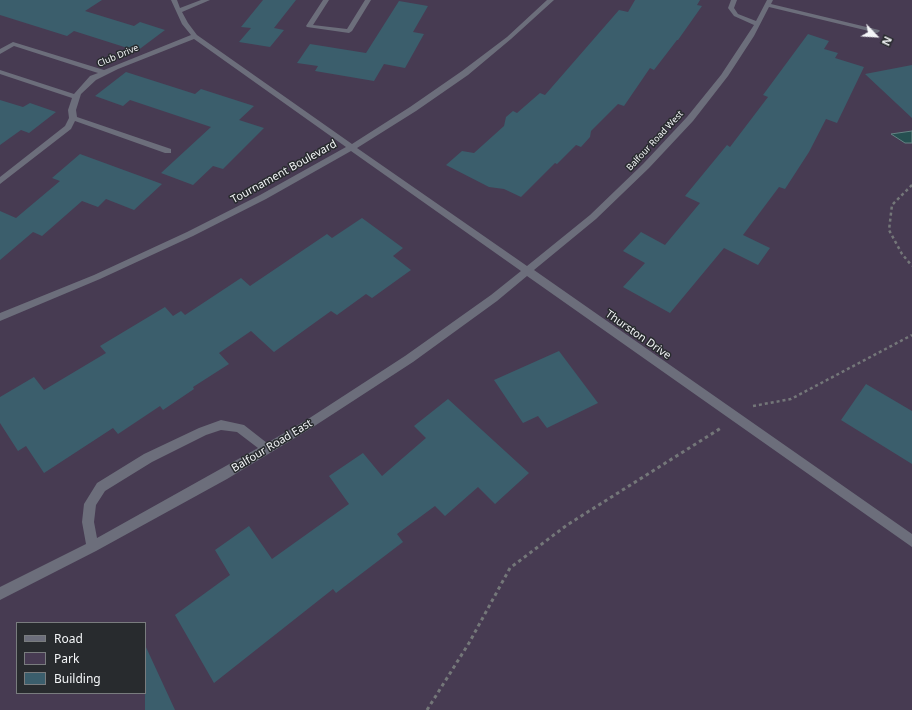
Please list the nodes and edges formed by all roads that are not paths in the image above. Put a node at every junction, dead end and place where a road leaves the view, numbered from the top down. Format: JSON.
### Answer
{"nodes":[{"id":1,"x":174,"y":0,"type":"edge"},
{"id":2,"x":207,"y":0,"type":"edge"},
{"id":3,"x":326,"y":0,"type":"edge"},
{"id":4,"x":368,"y":0,"type":"edge"},
{"id":5,"x":551,"y":0,"type":"edge"},
{"id":6,"x":734,"y":0,"type":"edge"},
{"id":7,"x":769,"y":2,"type":"edge"},
{"id":8,"x":178,"y":11,"type":"junction"},
{"id":9,"x":758,"y":24,"type":"junction"},
{"id":10,"x":877,"y":31,"type":"dead end"},
{"id":11,"x":195,"y":36,"type":"junction"},
{"id":12,"x":0,"y":52,"type":"edge"},
{"id":13,"x":0,"y":72,"type":"edge"},
{"id":14,"x":104,"y":72,"type":"junction"},
{"id":15,"x":76,"y":97,"type":"junction"},
{"id":16,"x":73,"y":118,"type":"junction"},
{"id":17,"x":351,"y":148,"type":"junction"},
{"id":18,"x":168,"y":151,"type":"dead end"},
{"id":19,"x":0,"y":181,"type":"edge"},
{"id":20,"x":528,"y":272,"type":"junction"},
{"id":21,"x":0,"y":317,"type":"edge"},
{"id":22,"x":267,"y":449,"type":"junction"},
{"id":23,"x":912,"y":541,"type":"edge"},
{"id":24,"x":92,"y":547,"type":"junction"},
{"id":25,"x":0,"y":594,"type":"edge"}],
"edges":[{"from":1,"to":8,"type":"street"},
{"from":2,"to":8,"type":"street"},
{"from":3,"to":4,"type":"street"},
{"from":5,"to":17,"type":"street","name":"Tournament Boulevard"},
{"from":6,"to":9,"type":"street"},
{"from":7,"to":9,"type":"street","name":"Balfour Road West"},
{"from":7,"to":10,"type":"street"},
{"from":8,"to":11,"type":"street"},
{"from":9,"to":20,"type":"street","name":"Balfour Road West"},
{"from":11,"to":14,"type":"street","name":"Club Drive"},
{"from":11,"to":17,"type":"street"},
{"from":12,"to":14,"type":"street"},
{"from":13,"to":15,"type":"street"},
{"from":14,"to":15,"type":"street","name":"Club Drive"},
{"from":15,"to":16,"type":"street"},
{"from":16,"to":18,"type":"street"},
{"from":16,"to":19,"type":"street"},
{"from":17,"to":20,"type":"street","name":"Thurston Drive"},
{"from":17,"to":21,"type":"street","name":"Tournament Boulevard"},
{"from":20,"to":22,"type":"street","name":"Balfour Road East"},
{"from":20,"to":23,"type":"street","name":"Thurston Drive"},
{"from":22,"to":24,"type":"street","name":"Balfour Road East"},
{"from":22,"to":24,"type":"street"},
{"from":24,"to":25,"type":"street","name":"Balfour Road East"}]}
